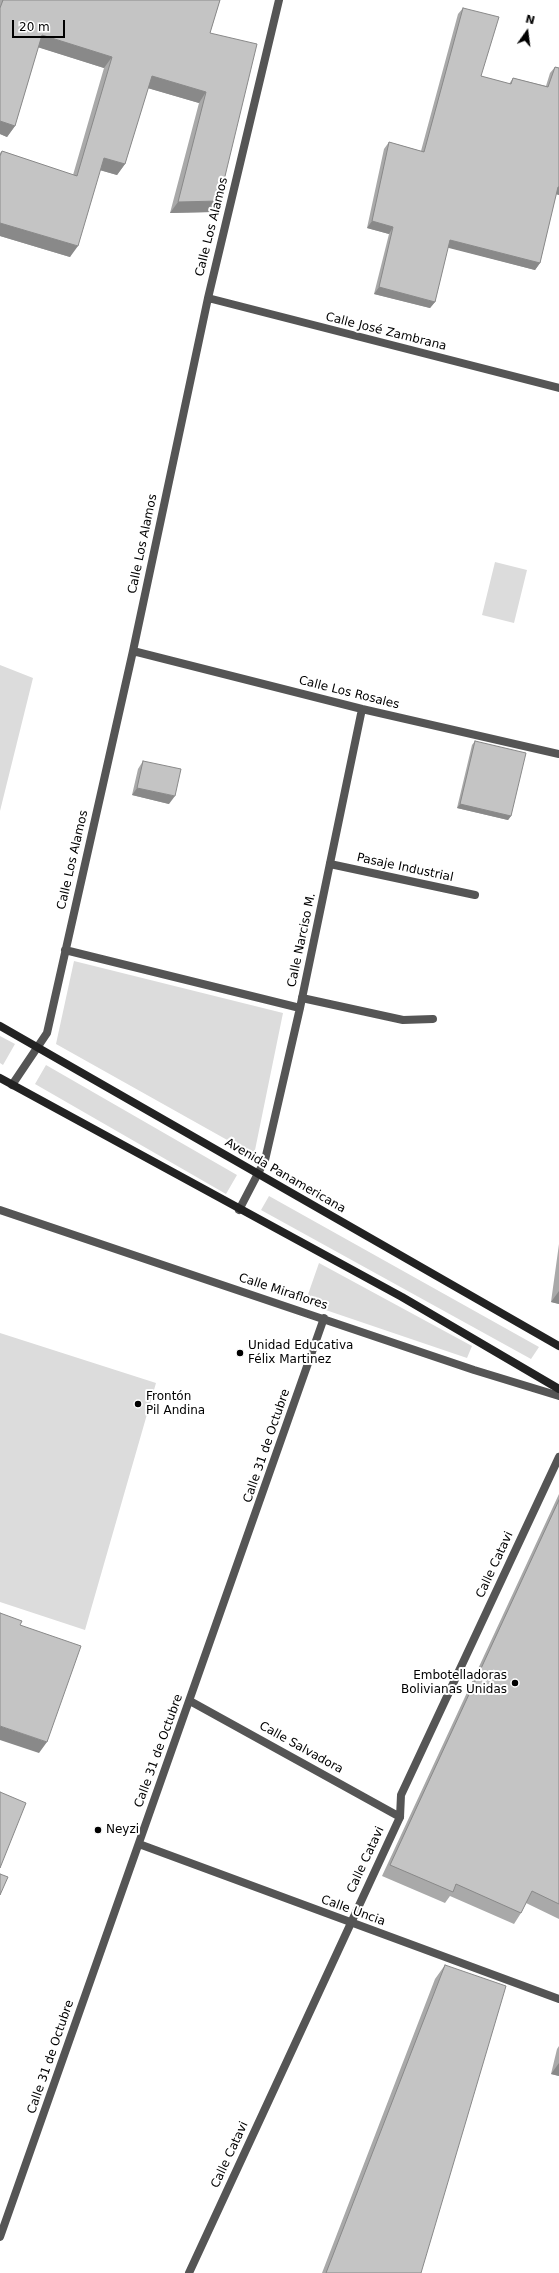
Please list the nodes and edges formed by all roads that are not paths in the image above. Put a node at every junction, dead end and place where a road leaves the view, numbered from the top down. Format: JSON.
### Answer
{"nodes":[{"id":1,"x":279,"y":0,"type":"edge"},
{"id":2,"x":208,"y":298,"type":"junction"},
{"id":3,"x":559,"y":388,"type":"edge"},
{"id":4,"x":133,"y":651,"type":"junction"},
{"id":5,"x":362,"y":709,"type":"junction"},
{"id":6,"x":559,"y":754,"type":"edge"},
{"id":7,"x":330,"y":864,"type":"junction"},
{"id":8,"x":475,"y":896,"type":"dead end"},
{"id":9,"x":65,"y":950,"type":"junction"},
{"id":10,"x":302,"y":998,"type":"junction"},
{"id":11,"x":300,"y":1008,"type":"junction"},
{"id":12,"x":433,"y":1019,"type":"dead end"},
{"id":13,"x":0,"y":1026,"type":"edge"},
{"id":14,"x":37,"y":1048,"type":"junction"},
{"id":15,"x":0,"y":1078,"type":"edge"},
{"id":16,"x":12,"y":1085,"type":"junction"},
{"id":17,"x":259,"y":1175,"type":"junction"},
{"id":18,"x":0,"y":1210,"type":"edge"},
{"id":19,"x":239,"y":1210,"type":"junction"},
{"id":20,"x":324,"y":1318,"type":"junction"},
{"id":21,"x":559,"y":1346,"type":"edge"},
{"id":22,"x":559,"y":1390,"type":"edge"},
{"id":23,"x":559,"y":1396,"type":"edge"},
{"id":24,"x":559,"y":1457,"type":"edge"},
{"id":25,"x":190,"y":1702,"type":"junction"},
{"id":26,"x":400,"y":1816,"type":"junction"},
{"id":27,"x":139,"y":1844,"type":"junction"},
{"id":28,"x":350,"y":1923,"type":"junction"},
{"id":29,"x":559,"y":1999,"type":"edge"},
{"id":30,"x":0,"y":2237,"type":"edge"},
{"id":31,"x":189,"y":2273,"type":"edge"}],
"edges":[{"from":1,"to":2,"type":"street","name":"Calle Los Alamos"},
{"from":2,"to":3,"type":"street","name":"Calle José Zambrana"},
{"from":2,"to":4,"type":"street","name":"Calle Los Alamos"},
{"from":4,"to":5,"type":"street","name":"Calle Los Rosales"},
{"from":4,"to":9,"type":"street","name":"Calle Los Alamos"},
{"from":5,"to":6,"type":"street","name":"Calle Los Rosales"},
{"from":5,"to":7,"type":"street","name":"Calle Narciso M."},
{"from":7,"to":8,"type":"street","name":"Pasaje Industrial"},
{"from":7,"to":10,"type":"street","name":"Calle Narciso M."},
{"from":9,"to":11,"type":"street"},
{"from":9,"to":14,"type":"street","name":"Calle Los Alamos"},
{"from":10,"to":11,"type":"street","name":"Calle Narciso M."},
{"from":10,"to":12,"type":"street"},
{"from":11,"to":17,"type":"street","name":"Calle Narciso M."},
{"from":13,"to":14,"type":"main road","name":"Avenida Panamericana"},
{"from":14,"to":16,"type":"street","name":"Calle Los Alamos"},
{"from":14,"to":17,"type":"main road","name":"Avenida Panamericana"},
{"from":15,"to":16,"type":"main road"},
{"from":16,"to":19,"type":"main road"},
{"from":17,"to":19,"type":"street","name":"Calle Narciso M."},
{"from":17,"to":21,"type":"main road","name":"Avenida Panamericana"},
{"from":18,"to":20,"type":"street","name":"Calle Miraflores"},
{"from":19,"to":22,"type":"main road"},
{"from":20,"to":23,"type":"street","name":"Calle Miraflores"},
{"from":20,"to":25,"type":"street","name":"Calle 31 de Octubre"},
{"from":24,"to":26,"type":"street","name":"Calle Catavi"},
{"from":25,"to":26,"type":"street","name":"Calle Salvadora"},
{"from":25,"to":27,"type":"street","name":"Calle 31 de Octubre"},
{"from":26,"to":28,"type":"street","name":"Calle Catavi"},
{"from":27,"to":28,"type":"street","name":"Calle Uncia"},
{"from":27,"to":30,"type":"street","name":"Calle 31 de Octubre"},
{"from":28,"to":29,"type":"street","name":"Calle Uncia"},
{"from":28,"to":31,"type":"street","name":"Calle Catavi"}]}
